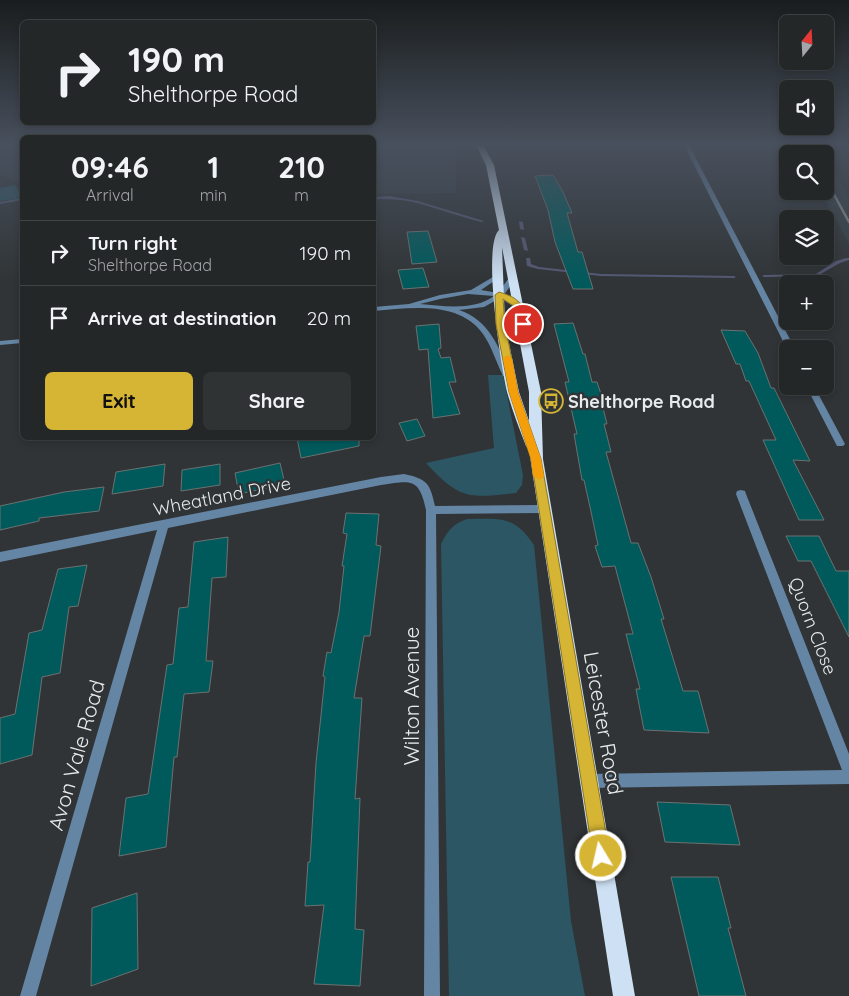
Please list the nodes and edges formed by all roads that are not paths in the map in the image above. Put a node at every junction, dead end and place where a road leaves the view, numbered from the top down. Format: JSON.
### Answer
{"nodes":[{"id":1,"x":495,"y":189,"type":"edge"},
{"id":2,"x":709,"y":189,"type":"edge"},
{"id":3,"x":502,"y":229,"type":"junction"},
{"id":4,"x":498,"y":276,"type":"junction"},
{"id":5,"x":513,"y":276,"type":"junction"},
{"id":6,"x":472,"y":292,"type":"junction"},
{"id":7,"x":499,"y":295,"type":"junction"},
{"id":8,"x":405,"y":306,"type":"junction"},
{"id":9,"x":519,"y":306,"type":"junction"},
{"id":10,"x":444,"y":308,"type":"junction"},
{"id":11,"x":376,"y":309,"type":"edge"},
{"id":12,"x":786,"y":340,"type":"edge"},
{"id":13,"x":20,"y":341,"type":"edge"},
{"id":14,"x":0,"y":344,"type":"edge"},
{"id":15,"x":513,"y":392,"type":"junction"},
{"id":16,"x":815,"y":395,"type":"edge"},
{"id":17,"x":840,"y":444,"type":"dead end"},
{"id":18,"x":536,"y":459,"type":"junction"},
{"id":19,"x":741,"y":494,"type":"dead end"},
{"id":20,"x":544,"y":509,"type":"junction"},
{"id":21,"x":431,"y":510,"type":"junction"},
{"id":22,"x":164,"y":524,"type":"junction"},
{"id":23,"x":0,"y":557,"type":"edge"},
{"id":24,"x":849,"y":771,"type":"edge"},
{"id":25,"x":849,"y":777,"type":"edge"},
{"id":26,"x":589,"y":781,"type":"junction"},
{"id":27,"x":28,"y":996,"type":"edge"},
{"id":28,"x":432,"y":996,"type":"edge"},
{"id":29,"x":624,"y":996,"type":"edge"}],
"edges":[{"from":1,"to":3,"type":"highway","name":"Leicester Road"},
{"from":2,"to":12,"type":"street"},
{"from":3,"to":4,"type":"highway","name":"Leicester Road"},
{"from":3,"to":5,"type":"highway","name":"Leicester Road"},
{"from":4,"to":6,"type":"street"},
{"from":4,"to":7,"type":"highway","name":"Leicester Road"},
{"from":5,"to":7,"type":"street"},
{"from":5,"to":9,"type":"highway","name":"Leicester Road"},
{"from":6,"to":7,"type":"street"},
{"from":6,"to":8,"type":"street"},
{"from":7,"to":9,"type":"street"},
{"from":7,"to":10,"type":"street"},
{"from":7,"to":15,"type":"highway","name":"Leicester Road"},
{"from":8,"to":10,"type":"street"},
{"from":8,"to":11,"type":"street"},
{"from":9,"to":18,"type":"highway","name":"Leicester Road"},
{"from":10,"to":15,"type":"street"},
{"from":13,"to":14,"type":"street"},
{"from":15,"to":18,"type":"highway","name":"Leicester Road"},
{"from":16,"to":17,"type":"street"},
{"from":18,"to":20,"type":"highway","name":"Leicester Road"},
{"from":19,"to":24,"type":"street","name":"Quorn Close"},
{"from":20,"to":21,"type":"street"},
{"from":20,"to":26,"type":"highway","name":"Leicester Road"},
{"from":21,"to":22,"type":"street","name":"Wheatland Drive"},
{"from":21,"to":28,"type":"street","name":"Wilton Avenue"},
{"from":22,"to":23,"type":"street","name":"Wheatland Drive"},
{"from":22,"to":27,"type":"street","name":"Avon Vale Road"},
{"from":25,"to":26,"type":"street"},
{"from":26,"to":29,"type":"highway","name":"Leicester Road"}]}
